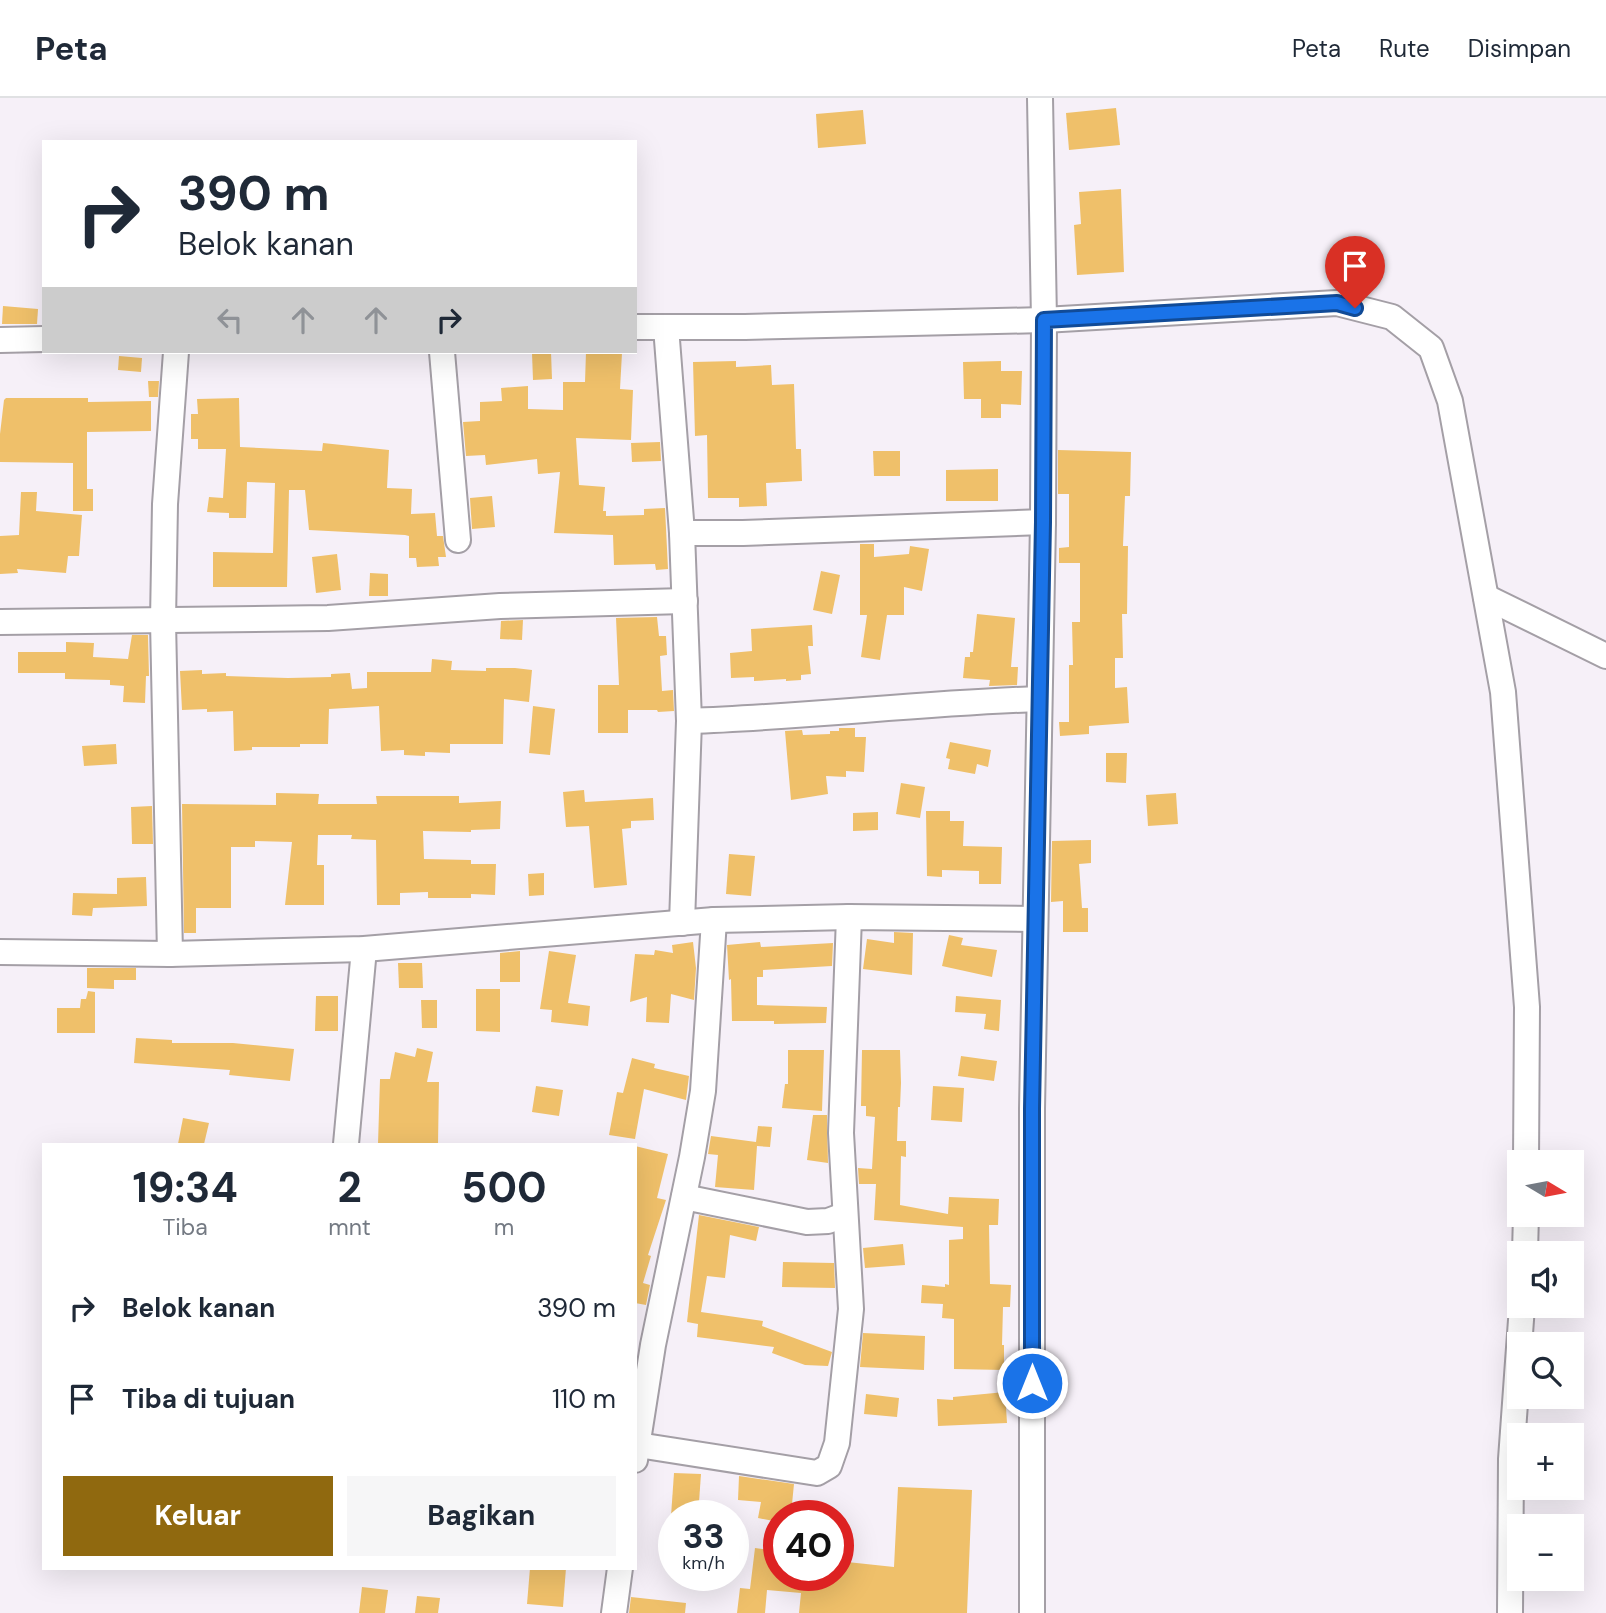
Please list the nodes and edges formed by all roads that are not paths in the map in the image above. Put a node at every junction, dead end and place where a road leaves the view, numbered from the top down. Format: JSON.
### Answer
{"nodes":[{"id":1,"x":1040,"y":98,"type":"edge"},
{"id":2,"x":1044,"y":320,"type":"junction"},
{"id":3,"x":637,"y":327,"type":"edge"},
{"id":4,"x":666,"y":327,"type":"junction"},
{"id":5,"x":0,"y":340,"type":"edge"},
{"id":6,"x":42,"y":340,"type":"edge"},
{"id":7,"x":176,"y":354,"type":"edge"},
{"id":8,"x":442,"y":354,"type":"edge"},
{"id":9,"x":1043,"y":522,"type":"junction"},
{"id":10,"x":682,"y":533,"type":"junction"},
{"id":11,"x":458,"y":540,"type":"dead end"},
{"id":12,"x":1486,"y":597,"type":"junction"},
{"id":13,"x":685,"y":601,"type":"junction"},
{"id":14,"x":163,"y":621,"type":"junction"},
{"id":15,"x":0,"y":622,"type":"edge"},
{"id":16,"x":1606,"y":656,"type":"edge"},
{"id":17,"x":1039,"y":699,"type":"junction"},
{"id":18,"x":689,"y":721,"type":"junction"},
{"id":19,"x":849,"y":917,"type":"junction"},
{"id":20,"x":1035,"y":919,"type":"junction"},
{"id":21,"x":714,"y":920,"type":"junction"},
{"id":22,"x":682,"y":923,"type":"junction"},
{"id":23,"x":363,"y":949,"type":"junction"},
{"id":24,"x":0,"y":952,"type":"edge"},
{"id":25,"x":170,"y":954,"type":"junction"},
{"id":26,"x":346,"y":1143,"type":"edge"},
{"id":27,"x":1527,"y":1150,"type":"edge"},
{"id":28,"x":684,"y":1197,"type":"junction"},
{"id":29,"x":844,"y":1215,"type":"junction"},
{"id":30,"x":1520,"y":1318,"type":"edge"},
{"id":31,"x":644,"y":1342,"type":"edge"},
{"id":32,"x":637,"y":1439,"type":"edge"},
{"id":33,"x":637,"y":1453,"type":"edge"},
{"id":34,"x":620,"y":1570,"type":"edge"},
{"id":35,"x":614,"y":1613,"type":"edge"},
{"id":36,"x":1032,"y":1613,"type":"edge"},
{"id":37,"x":1510,"y":1613,"type":"edge"}],
"edges":[{"from":1,"to":2,"type":"street"},
{"from":2,"to":4,"type":"street"},
{"from":2,"to":9,"type":"street"},
{"from":2,"to":12,"type":"street"},
{"from":3,"to":4,"type":"street"},
{"from":4,"to":10,"type":"street"},
{"from":5,"to":6,"type":"street"},
{"from":7,"to":14,"type":"street"},
{"from":8,"to":11,"type":"street"},
{"from":9,"to":10,"type":"street"},
{"from":9,"to":17,"type":"street"},
{"from":10,"to":13,"type":"street"},
{"from":12,"to":16,"type":"street"},
{"from":12,"to":27,"type":"street"},
{"from":13,"to":14,"type":"street"},
{"from":13,"to":18,"type":"street"},
{"from":14,"to":15,"type":"street"},
{"from":14,"to":25,"type":"street"},
{"from":17,"to":18,"type":"street"},
{"from":17,"to":20,"type":"street"},
{"from":18,"to":22,"type":"street"},
{"from":19,"to":20,"type":"street"},
{"from":19,"to":21,"type":"street"},
{"from":19,"to":29,"type":"street"},
{"from":20,"to":36,"type":"street"},
{"from":21,"to":22,"type":"street"},
{"from":21,"to":28,"type":"street"},
{"from":22,"to":23,"type":"street"},
{"from":23,"to":25,"type":"street"},
{"from":23,"to":26,"type":"street"},
{"from":24,"to":25,"type":"street"},
{"from":28,"to":29,"type":"street"},
{"from":28,"to":31,"type":"street"},
{"from":29,"to":33,"type":"street"},
{"from":30,"to":37,"type":"street"},
{"from":31,"to":32,"type":"street"},
{"from":34,"to":35,"type":"street"}]}
